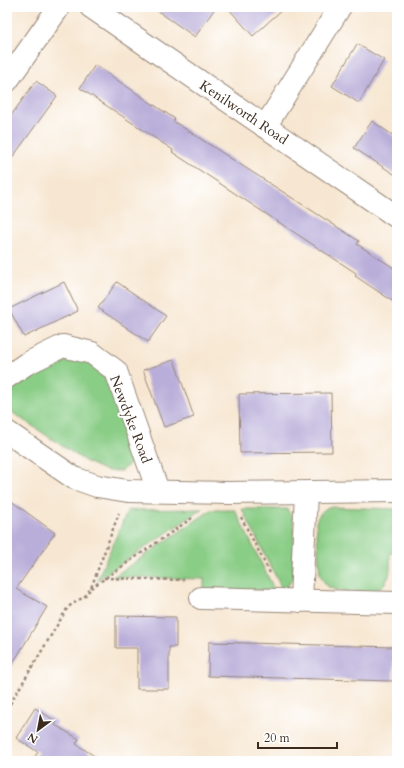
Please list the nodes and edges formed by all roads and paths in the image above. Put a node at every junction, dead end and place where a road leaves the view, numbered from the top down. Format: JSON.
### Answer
{"nodes":[{"id":1,"x":59,"y":7,"type":"edge"},
{"id":2,"x":91,"y":7,"type":"edge"},
{"id":3,"x":340,"y":7,"type":"edge"},
{"id":4,"x":7,"y":81,"type":"edge"},
{"id":5,"x":265,"y":127,"type":"junction"},
{"id":6,"x":397,"y":217,"type":"edge"},
{"id":7,"x":7,"y":377,"type":"edge"},
{"id":8,"x":7,"y":432,"type":"edge"},
{"id":9,"x":128,"y":491,"type":"junction"},
{"id":10,"x":158,"y":491,"type":"junction"},
{"id":11,"x":397,"y":491,"type":"edge"},
{"id":12,"x":229,"y":493,"type":"junction"},
{"id":13,"x":306,"y":493,"type":"junction"},
{"id":14,"x":196,"y":516,"type":"dead end"},
{"id":15,"x":104,"y":578,"type":"junction"},
{"id":16,"x":91,"y":588,"type":"junction"},
{"id":17,"x":201,"y":598,"type":"joint"},
{"id":18,"x":293,"y":601,"type":"junction"},
{"id":19,"x":397,"y":603,"type":"edge"},
{"id":20,"x":7,"y":710,"type":"edge"}],
"edges":[{"from":1,"to":4,"type":"street"},
{"from":2,"to":5,"type":"street","name":"Kenilworth Road"},
{"from":3,"to":5,"type":"street"},
{"from":5,"to":6,"type":"street","name":"Kenilworth Road"},
{"from":7,"to":10,"type":"street","name":"Newdyke Road"},
{"from":8,"to":9,"type":"street"},
{"from":9,"to":10,"type":"street"},
{"from":9,"to":16,"type":"path"},
{"from":10,"to":12,"type":"street"},
{"from":11,"to":13,"type":"street"},
{"from":12,"to":13,"type":"street"},
{"from":12,"to":18,"type":"path"},
{"from":13,"to":18,"type":"street"},
{"from":14,"to":15,"type":"path"},
{"from":15,"to":16,"type":"path"},
{"from":15,"to":17,"type":"path"},
{"from":16,"to":20,"type":"path"},
{"from":17,"to":18,"type":"street"},
{"from":18,"to":19,"type":"street"}]}
